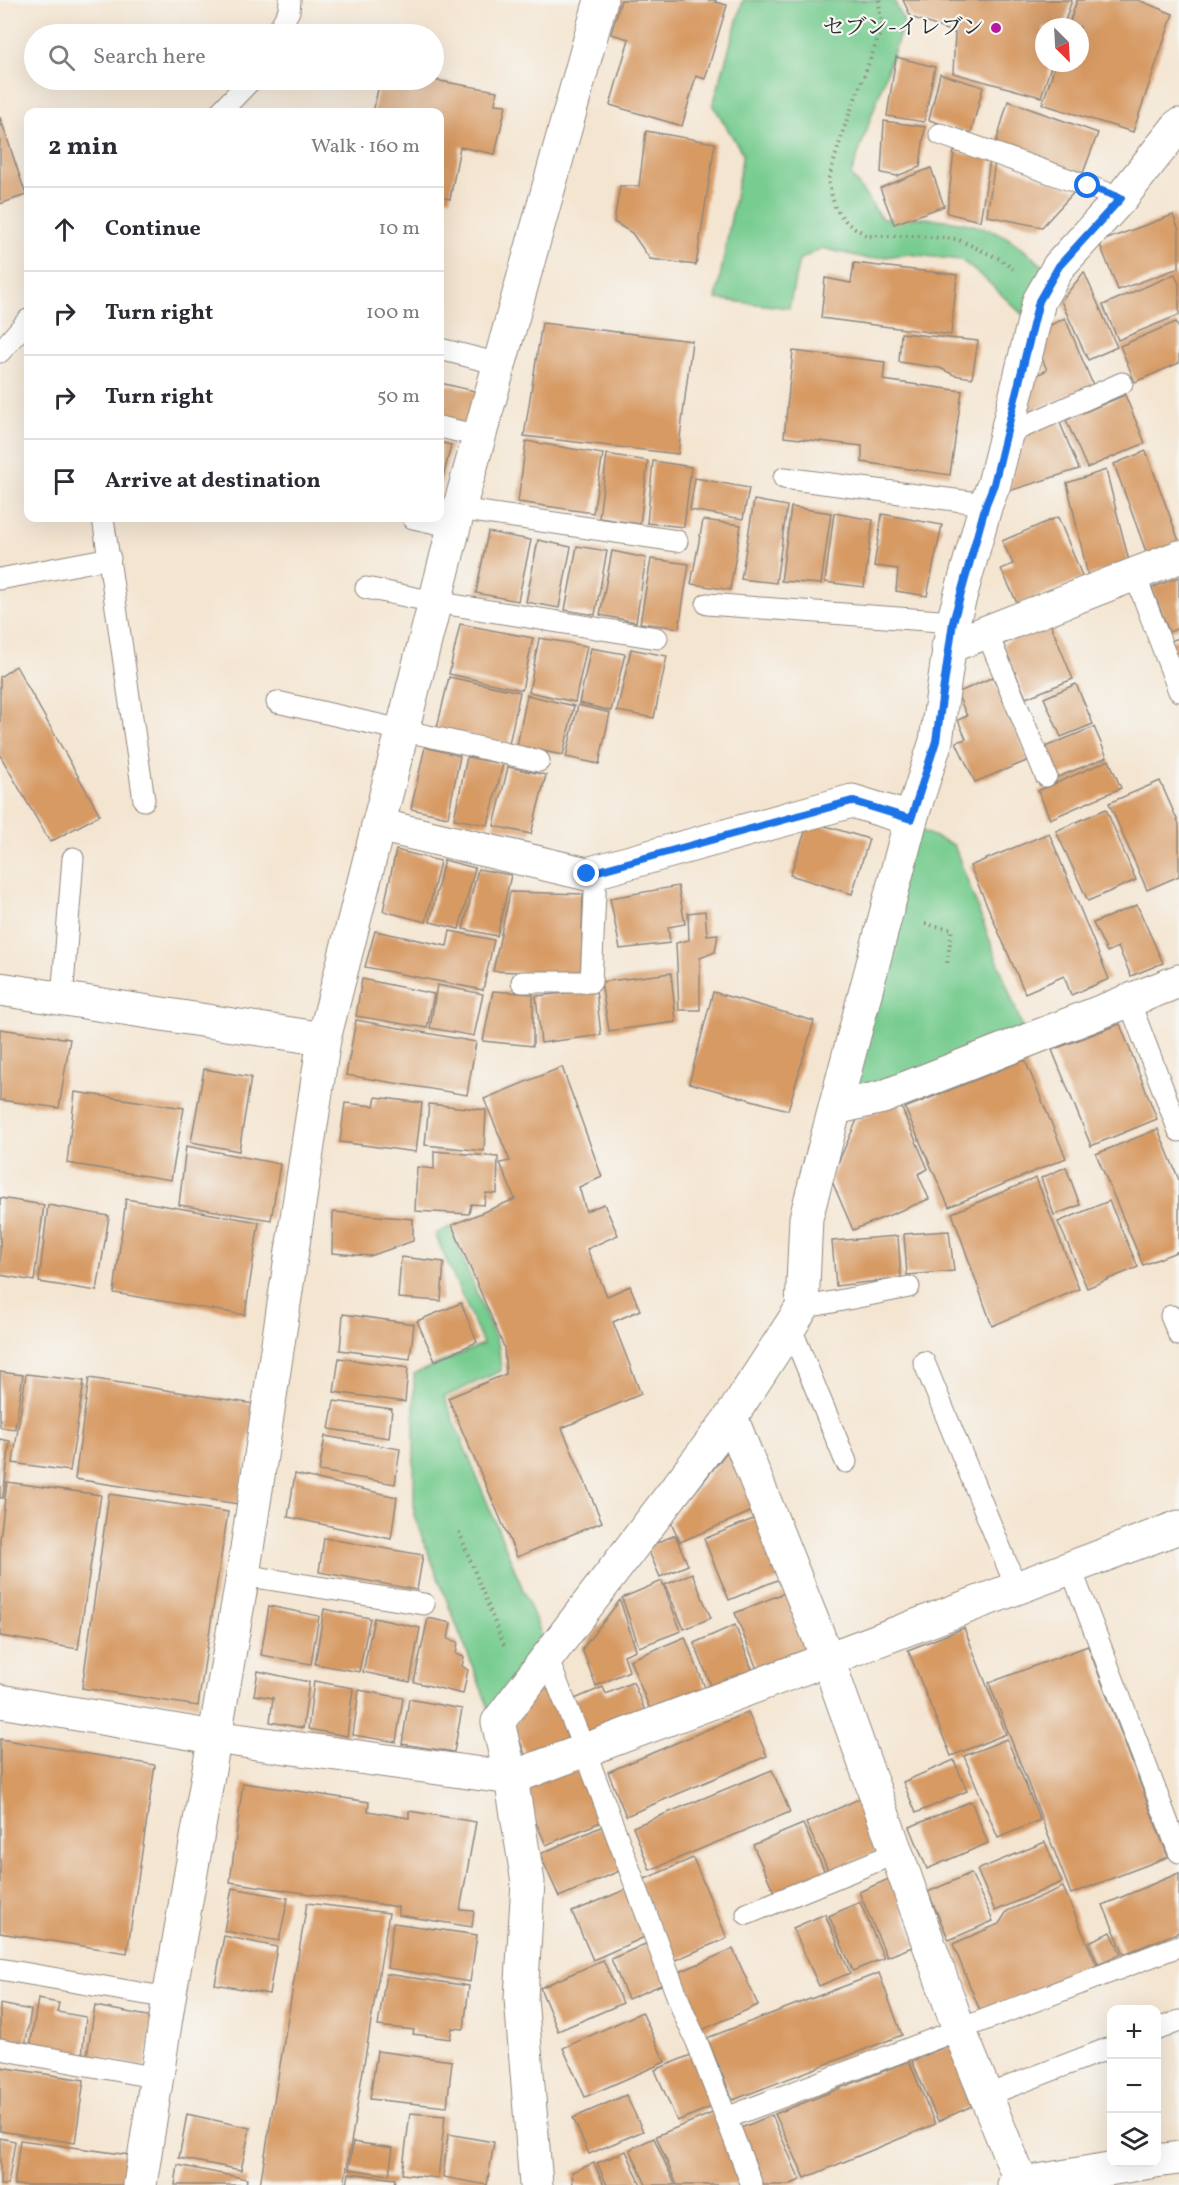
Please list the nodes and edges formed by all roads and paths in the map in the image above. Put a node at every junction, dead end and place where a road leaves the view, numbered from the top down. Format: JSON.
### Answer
{"nodes":[{"id":1,"x":290,"y":0,"type":"edge"},
{"id":2,"x":601,"y":0,"type":"edge"},
{"id":3,"x":879,"y":0,"type":"edge"},
{"id":4,"x":281,"y":24,"type":"edge"},
{"id":5,"x":241,"y":90,"type":"edge"},
{"id":6,"x":224,"y":108,"type":"edge"},
{"id":7,"x":1179,"y":125,"type":"edge"},
{"id":8,"x":940,"y":134,"type":"dead end"},
{"id":9,"x":1121,"y":198,"type":"junction"},
{"id":10,"x":1043,"y":294,"type":"junction"},
{"id":11,"x":24,"y":325,"type":"edge"},
{"id":12,"x":444,"y":350,"type":"edge"},
{"id":13,"x":0,"y":352,"type":"edge"},
{"id":14,"x":500,"y":364,"type":"junction"},
{"id":15,"x":1122,"y":382,"type":"dead end"},
{"id":16,"x":444,"y":428,"type":"edge"},
{"id":17,"x":1005,"y":435,"type":"junction"},
{"id":18,"x":479,"y":436,"type":"junction"},
{"id":19,"x":784,"y":478,"type":"dead end"},
{"id":20,"x":986,"y":504,"type":"junction"},
{"id":21,"x":444,"y":518,"type":"edge"},
{"id":22,"x":457,"y":518,"type":"junction"},
{"id":23,"x":104,"y":522,"type":"edge"},
{"id":24,"x":677,"y":541,"type":"dead end"},
{"id":25,"x":1179,"y":557,"type":"edge"},
{"id":26,"x":110,"y":558,"type":"junction"},
{"id":27,"x":1135,"y":574,"type":"junction"},
{"id":28,"x":0,"y":579,"type":"edge"},
{"id":29,"x":366,"y":588,"type":"dead end"},
{"id":30,"x":435,"y":602,"type":"junction"},
{"id":31,"x":707,"y":604,"type":"dead end"},
{"id":32,"x":987,"y":633,"type":"junction"},
{"id":33,"x":951,"y":634,"type":"junction"},
{"id":34,"x":657,"y":638,"type":"dead end"},
{"id":35,"x":1179,"y":691,"type":"edge"},
{"id":36,"x":278,"y":702,"type":"dead end"},
{"id":37,"x":403,"y":729,"type":"junction"},
{"id":38,"x":539,"y":760,"type":"dead end"},
{"id":39,"x":1046,"y":776,"type":"dead end"},
{"id":40,"x":144,"y":800,"type":"dead end"},
{"id":41,"x":911,"y":819,"type":"junction"},
{"id":42,"x":378,"y":825,"type":"junction"},
{"id":43,"x":73,"y":858,"type":"dead end"},
{"id":44,"x":596,"y":871,"type":"junction"},
{"id":45,"x":886,"y":916,"type":"junction"},
{"id":46,"x":947,"y":964,"type":"dead end"},
{"id":47,"x":1179,"y":981,"type":"edge"},
{"id":48,"x":522,"y":982,"type":"dead end"},
{"id":49,"x":0,"y":989,"type":"edge"},
{"id":50,"x":62,"y":999,"type":"junction"},
{"id":51,"x":1129,"y":1001,"type":"junction"},
{"id":52,"x":324,"y":1039,"type":"junction"},
{"id":53,"x":836,"y":1108,"type":"junction"},
{"id":54,"x":1179,"y":1131,"type":"edge"},
{"id":55,"x":909,"y":1287,"type":"dead end"},
{"id":56,"x":796,"y":1317,"type":"junction"},
{"id":57,"x":924,"y":1362,"type":"dead end"},
{"id":58,"x":731,"y":1417,"type":"junction"},
{"id":59,"x":846,"y":1462,"type":"dead end"},
{"id":60,"x":1179,"y":1527,"type":"edge"},
{"id":61,"x":459,"y":1532,"type":"dead end"},
{"id":62,"x":1071,"y":1569,"type":"junction"},
{"id":63,"x":243,"y":1575,"type":"junction"},
{"id":64,"x":1017,"y":1589,"type":"junction"},
{"id":65,"x":424,"y":1604,"type":"dead end"},
{"id":66,"x":547,"y":1658,"type":"junction"},
{"id":67,"x":828,"y":1660,"type":"junction"},
{"id":68,"x":522,"y":1691,"type":"junction"},
{"id":69,"x":0,"y":1701,"type":"edge"},
{"id":70,"x":214,"y":1737,"type":"junction"},
{"id":71,"x":585,"y":1751,"type":"junction"},
{"id":72,"x":511,"y":1778,"type":"junction"},
{"id":73,"x":1179,"y":1852,"type":"edge"},
{"id":74,"x":896,"y":1853,"type":"junction"},
{"id":75,"x":747,"y":1914,"type":"dead end"},
{"id":76,"x":1179,"y":1946,"type":"edge"},
{"id":77,"x":0,"y":1970,"type":"edge"},
{"id":78,"x":169,"y":1998,"type":"junction"},
{"id":79,"x":1179,"y":2021,"type":"edge"},
{"id":80,"x":1161,"y":2028,"type":"edge"},
{"id":81,"x":960,"y":2029,"type":"junction"},
{"id":82,"x":0,"y":2049,"type":"edge"},
{"id":83,"x":1107,"y":2049,"type":"edge"},
{"id":84,"x":158,"y":2078,"type":"junction"},
{"id":85,"x":985,"y":2096,"type":"junction"},
{"id":86,"x":726,"y":2118,"type":"junction"},
{"id":87,"x":1179,"y":2158,"type":"edge"},
{"id":88,"x":1161,"y":2160,"type":"edge"},
{"id":89,"x":1126,"y":2167,"type":"edge"},
{"id":90,"x":140,"y":2185,"type":"edge"},
{"id":91,"x":536,"y":2185,"type":"edge"},
{"id":92,"x":752,"y":2185,"type":"edge"},
{"id":93,"x":1019,"y":2185,"type":"edge"}],
"edges":[{"from":1,"to":4,"type":"lane"},
{"from":2,"to":14,"type":"street"},
{"from":3,"to":10,"type":"path"},
{"from":5,"to":6,"type":"lane"},
{"from":7,"to":9,"type":"street"},
{"from":8,"to":9,"type":"lane"},
{"from":9,"to":10,"type":"street"},
{"from":10,"to":17,"type":"street"},
{"from":11,"to":13,"type":"lane"},
{"from":12,"to":14,"type":"lane"},
{"from":14,"to":18,"type":"street"},
{"from":15,"to":17,"type":"lane"},
{"from":16,"to":18,"type":"lane"},
{"from":17,"to":20,"type":"street"},
{"from":18,"to":22,"type":"street"},
{"from":19,"to":20,"type":"lane"},
{"from":20,"to":33,"type":"street"},
{"from":21,"to":22,"type":"lane"},
{"from":22,"to":24,"type":"lane"},
{"from":22,"to":30,"type":"street"},
{"from":23,"to":26,"type":"lane"},
{"from":25,"to":27,"type":"street"},
{"from":26,"to":28,"type":"lane"},
{"from":26,"to":40,"type":"lane"},
{"from":27,"to":32,"type":"street"},
{"from":27,"to":35,"type":"lane"},
{"from":29,"to":30,"type":"lane"},
{"from":30,"to":34,"type":"lane"},
{"from":30,"to":37,"type":"street"},
{"from":31,"to":33,"type":"lane"},
{"from":32,"to":33,"type":"street"},
{"from":32,"to":39,"type":"lane"},
{"from":33,"to":41,"type":"street"},
{"from":36,"to":37,"type":"lane"},
{"from":37,"to":38,"type":"lane"},
{"from":37,"to":42,"type":"street"},
{"from":41,"to":44,"type":"street"},
{"from":41,"to":45,"type":"street"},
{"from":42,"to":44,"type":"street"},
{"from":42,"to":52,"type":"street"},
{"from":43,"to":50,"type":"lane"},
{"from":44,"to":48,"type":"lane"},
{"from":45,"to":46,"type":"path"},
{"from":45,"to":53,"type":"street"},
{"from":47,"to":51,"type":"street"},
{"from":49,"to":50,"type":"street"},
{"from":50,"to":52,"type":"street"},
{"from":51,"to":53,"type":"street"},
{"from":51,"to":54,"type":"lane"},
{"from":52,"to":63,"type":"street"},
{"from":53,"to":56,"type":"street"},
{"from":55,"to":56,"type":"lane"},
{"from":56,"to":58,"type":"street"},
{"from":56,"to":59,"type":"lane"},
{"from":57,"to":64,"type":"lane"},
{"from":58,"to":66,"type":"street"},
{"from":58,"to":67,"type":"street"},
{"from":60,"to":62,"type":"street"},
{"from":61,"to":68,"type":"path"},
{"from":62,"to":64,"type":"street"},
{"from":62,"to":73,"type":"lane"},
{"from":63,"to":65,"type":"lane"},
{"from":63,"to":70,"type":"street"},
{"from":64,"to":67,"type":"street"},
{"from":66,"to":68,"type":"street"},
{"from":66,"to":71,"type":"lane"},
{"from":67,"to":71,"type":"street"},
{"from":67,"to":74,"type":"street"},
{"from":68,"to":72,"type":"street"},
{"from":69,"to":70,"type":"street"},
{"from":70,"to":72,"type":"street"},
{"from":70,"to":78,"type":"street"},
{"from":71,"to":72,"type":"street"},
{"from":71,"to":86,"type":"lane"},
{"from":72,"to":91,"type":"street"},
{"from":74,"to":75,"type":"lane"},
{"from":74,"to":81,"type":"street"},
{"from":76,"to":81,"type":"lane"},
{"from":77,"to":78,"type":"lane"},
{"from":78,"to":84,"type":"street"},
{"from":79,"to":80,"type":"lane"},
{"from":81,"to":85,"type":"street"},
{"from":81,"to":86,"type":"lane"},
{"from":82,"to":84,"type":"lane"},
{"from":83,"to":85,"type":"lane"},
{"from":84,"to":90,"type":"street"},
{"from":85,"to":93,"type":"street"},
{"from":86,"to":92,"type":"lane"},
{"from":87,"to":88,"type":"street"},
{"from":89,"to":93,"type":"street"}]}
